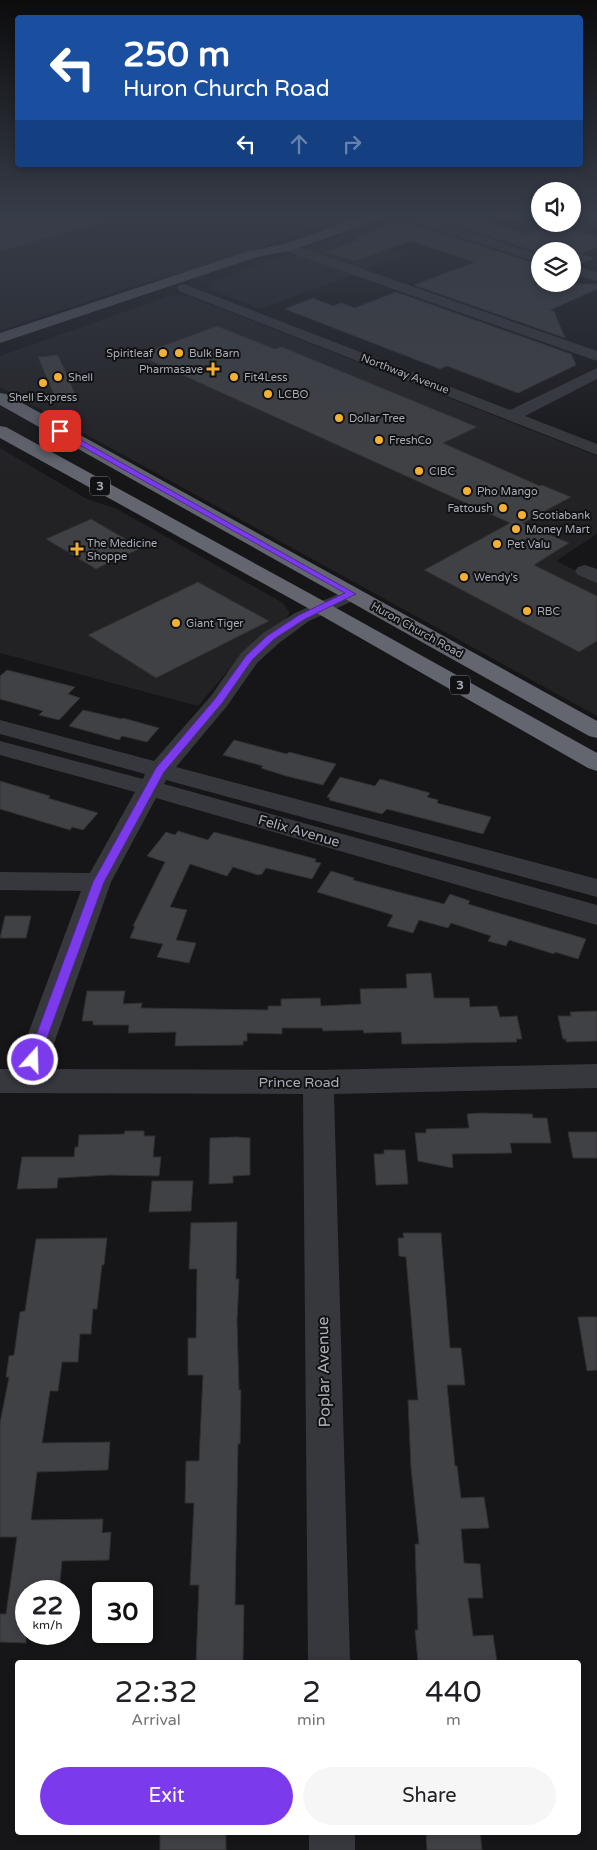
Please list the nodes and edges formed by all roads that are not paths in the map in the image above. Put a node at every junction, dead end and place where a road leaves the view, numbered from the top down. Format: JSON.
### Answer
{"nodes":[{"id":1,"x":108,"y":302,"type":"edge"},
{"id":2,"x":142,"y":302,"type":"edge"},
{"id":3,"x":221,"y":302,"type":"edge"},
{"id":4,"x":445,"y":302,"type":"edge"},
{"id":5,"x":0,"y":338,"type":"edge"},
{"id":6,"x":0,"y":351,"type":"edge"},
{"id":7,"x":597,"y":356,"type":"edge"},
{"id":8,"x":597,"y":373,"type":"edge"},
{"id":9,"x":0,"y":398,"type":"edge"},
{"id":10,"x":511,"y":416,"type":"junction"},
{"id":11,"x":0,"y":431,"type":"edge"},
{"id":12,"x":597,"y":450,"type":"edge"},
{"id":13,"x":352,"y":594,"type":"junction"},
{"id":14,"x":322,"y":608,"type":"junction"},
{"id":15,"x":0,"y":727,"type":"edge"},
{"id":16,"x":597,"y":731,"type":"edge"},
{"id":17,"x":0,"y":748,"type":"edge"},
{"id":18,"x":597,"y":763,"type":"edge"},
{"id":19,"x":154,"y":779,"type":"junction"},
{"id":20,"x":0,"y":881,"type":"edge"},
{"id":21,"x":98,"y":882,"type":"junction"},
{"id":22,"x":597,"y":888,"type":"edge"},
{"id":23,"x":597,"y":915,"type":"edge"},
{"id":24,"x":597,"y":1076,"type":"edge"},
{"id":25,"x":12,"y":1081,"type":"edge"},
{"id":26,"x":318,"y":1082,"type":"junction"},
{"id":27,"x":329,"y":1660,"type":"edge"},
{"id":28,"x":332,"y":1835,"type":"edge"},
{"id":29,"x":332,"y":1850,"type":"edge"}],
"edges":[{"from":1,"to":5,"type":"main road"},
{"from":2,"to":6,"type":"main road"},
{"from":3,"to":10,"type":"street","name":"Northway Avenue"},
{"from":4,"to":7,"type":"street"},
{"from":8,"to":10,"type":"street"},
{"from":9,"to":13,"type":"highway","name":"Huron Church Road","number":"3"},
{"from":10,"to":12,"type":"street","name":"Northway Avenue"},
{"from":11,"to":14,"type":"highway","name":"Huron Church Road","number":"3"},
{"from":13,"to":14,"type":"street"},
{"from":13,"to":16,"type":"highway","name":"Huron Church Road","number":"3"},
{"from":14,"to":18,"type":"highway","name":"Huron Church Road","number":"3"},
{"from":14,"to":19,"type":"street"},
{"from":15,"to":19,"type":"street","name":"Felix Avenue"},
{"from":17,"to":19,"type":"street","name":"Felix Avenue"},
{"from":19,"to":21,"type":"street"},
{"from":19,"to":22,"type":"street","name":"Felix Avenue"},
{"from":19,"to":23,"type":"street","name":"Felix Avenue"},
{"from":20,"to":21,"type":"street"},
{"from":21,"to":25,"type":"street"},
{"from":24,"to":26,"type":"street","name":"Prince Road"},
{"from":25,"to":26,"type":"street","name":"Prince Road"},
{"from":26,"to":27,"type":"street","name":"Poplar Avenue"},
{"from":28,"to":29,"type":"street"}]}
